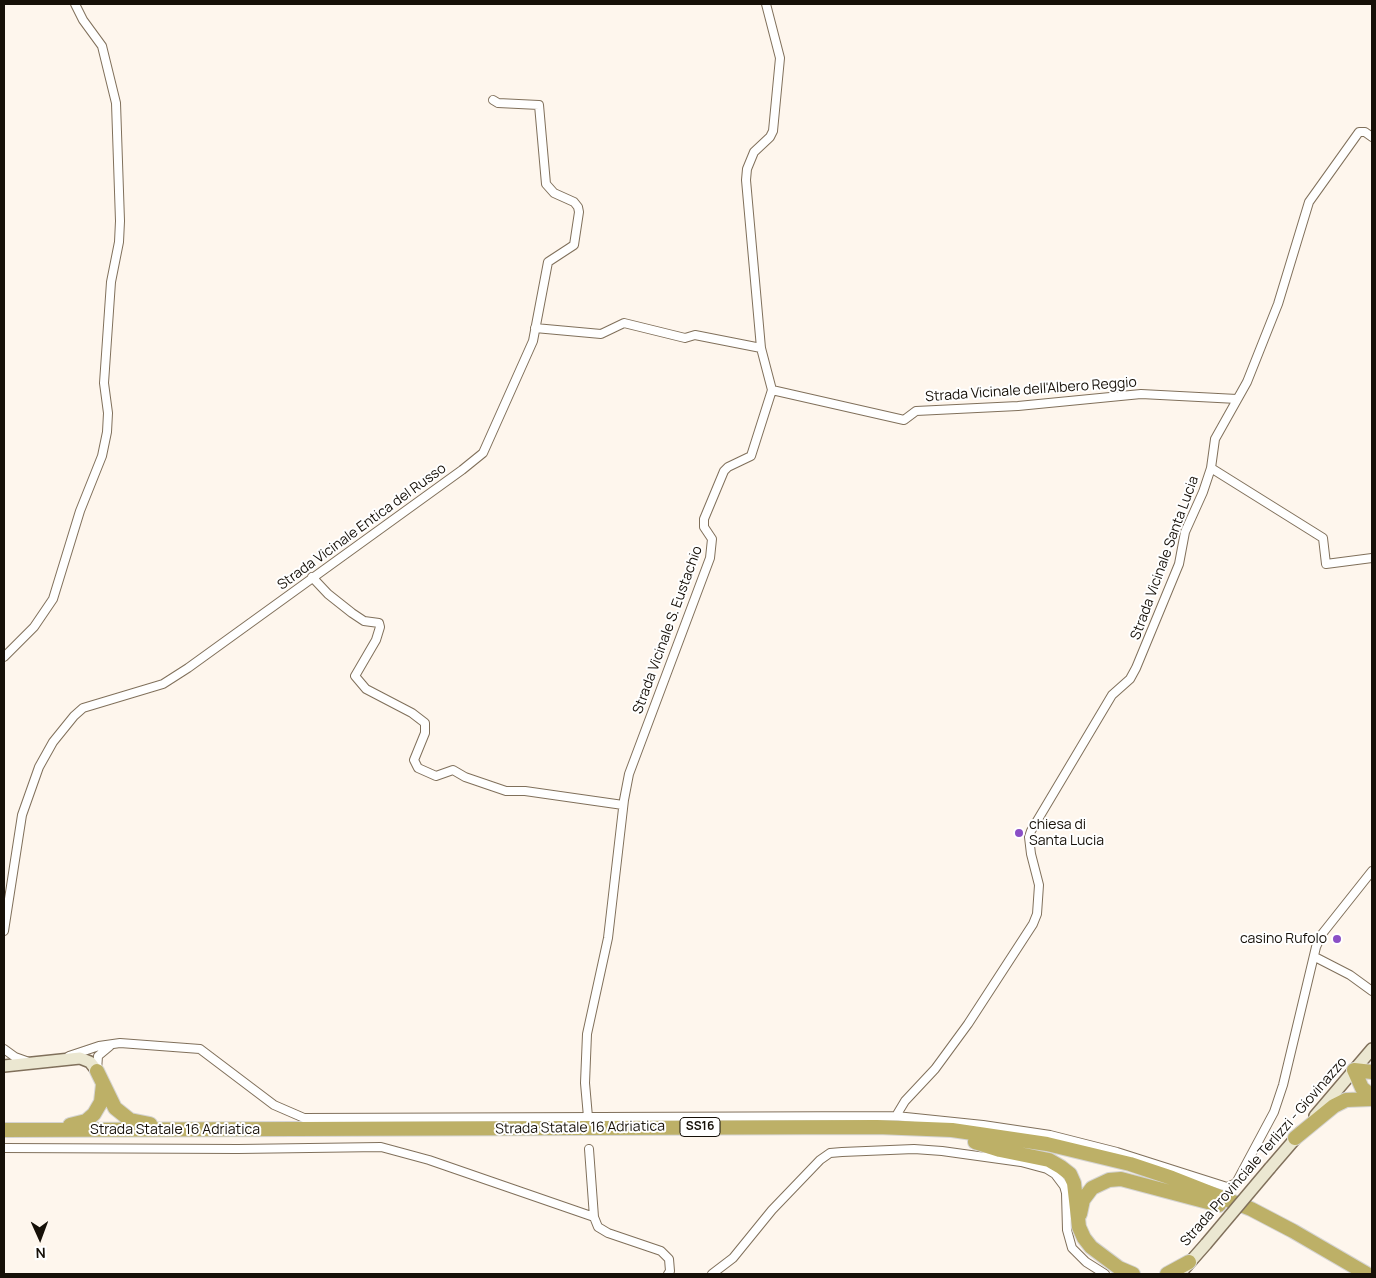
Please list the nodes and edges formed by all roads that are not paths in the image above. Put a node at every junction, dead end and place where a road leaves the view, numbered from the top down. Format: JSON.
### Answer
{"nodes":[{"id":1,"x":75,"y":4,"type":"edge"},
{"id":2,"x":766,"y":4,"type":"edge"},
{"id":3,"x":493,"y":100,"type":"dead end"},
{"id":4,"x":1372,"y":137,"type":"edge"},
{"id":5,"x":536,"y":328,"type":"junction"},
{"id":6,"x":761,"y":348,"type":"junction"},
{"id":7,"x":772,"y":390,"type":"junction"},
{"id":8,"x":1237,"y":398,"type":"junction"},
{"id":9,"x":1211,"y":468,"type":"junction"},
{"id":10,"x":1372,"y":558,"type":"edge"},
{"id":11,"x":312,"y":577,"type":"junction"},
{"id":12,"x":4,"y":656,"type":"edge"},
{"id":13,"x":623,"y":805,"type":"junction"},
{"id":14,"x":1372,"y":872,"type":"edge"},
{"id":15,"x":4,"y":931,"type":"edge"},
{"id":16,"x":1315,"y":957,"type":"junction"},
{"id":17,"x":1372,"y":991,"type":"edge"},
{"id":18,"x":110,"y":1045,"type":"junction"},
{"id":19,"x":4,"y":1049,"type":"edge"},
{"id":20,"x":1372,"y":1049,"type":"edge"},
{"id":21,"x":65,"y":1058,"type":"junction"},
{"id":22,"x":30,"y":1063,"type":"junction"},
{"id":23,"x":4,"y":1066,"type":"edge"},
{"id":24,"x":1354,"y":1070,"type":"junction"},
{"id":25,"x":1372,"y":1072,"type":"edge"},
{"id":26,"x":100,"y":1077,"type":"junction"},
{"id":27,"x":1372,"y":1098,"type":"edge"},
{"id":28,"x":896,"y":1116,"type":"junction"},
{"id":29,"x":588,"y":1117,"type":"junction"},
{"id":30,"x":4,"y":1129,"type":"edge"},
{"id":31,"x":217,"y":1130,"type":"junction"},
{"id":32,"x":1296,"y":1138,"type":"junction"},
{"id":33,"x":4,"y":1139,"type":"edge"},
{"id":34,"x":975,"y":1142,"type":"junction"},
{"id":35,"x":4,"y":1148,"type":"edge"},
{"id":36,"x":589,"y":1149,"type":"dead end"},
{"id":37,"x":1219,"y":1205,"type":"junction"},
{"id":38,"x":594,"y":1217,"type":"junction"},
{"id":39,"x":1079,"y":1219,"type":"junction"},
{"id":40,"x":1327,"y":1250,"type":"junction"},
{"id":41,"x":1189,"y":1262,"type":"junction"},
{"id":42,"x":1372,"y":1269,"type":"edge"},
{"id":43,"x":1122,"y":1271,"type":"edge"},
{"id":44,"x":672,"y":1273,"type":"edge"},
{"id":45,"x":712,"y":1274,"type":"edge"},
{"id":46,"x":1105,"y":1274,"type":"edge"},
{"id":47,"x":1133,"y":1274,"type":"edge"},
{"id":48,"x":1168,"y":1274,"type":"edge"},
{"id":49,"x":1179,"y":1274,"type":"edge"},
{"id":50,"x":1350,"y":1274,"type":"edge"},
{"id":51,"x":1367,"y":1274,"type":"edge"}],
"edges":[{"from":1,"to":12,"type":"street"},
{"from":2,"to":6,"type":"street"},
{"from":3,"to":5,"type":"street","name":"Strada Vicinale Entica del Russo"},
{"from":4,"to":8,"type":"street","name":"Strada Vicinale Santa Lucia"},
{"from":5,"to":6,"type":"street"},
{"from":5,"to":11,"type":"street","name":"Strada Vicinale Entica del Russo"},
{"from":6,"to":7,"type":"street"},
{"from":7,"to":8,"type":"street","name":"Strada Vicinale dell'Albero Reggio"},
{"from":7,"to":13,"type":"street","name":"Strada Vicinale S. Eustachio"},
{"from":8,"to":9,"type":"street","name":"Strada Vicinale Santa Lucia"},
{"from":9,"to":10,"type":"street","name":"Strada Vicinale Santa Lucia"},
{"from":9,"to":28,"type":"street","name":"Strada Vicinale Santa Lucia"},
{"from":11,"to":13,"type":"street"},
{"from":11,"to":15,"type":"street","name":"Strada Vicinale Entica del Russo"},
{"from":13,"to":29,"type":"street","name":"Strada Vicinale S. Eustachio"},
{"from":14,"to":16,"type":"street"},
{"from":16,"to":17,"type":"street"},
{"from":16,"to":28,"type":"street"},
{"from":18,"to":21,"type":"street"},
{"from":18,"to":26,"type":"street"},
{"from":18,"to":29,"type":"street"},
{"from":19,"to":22,"type":"street"},
{"from":20,"to":24,"type":"main road","name":"Strada Provinciale Terlizzi - Giovinazzo"},
{"from":21,"to":22,"type":"main road"},
{"from":21,"to":26,"type":"main road"},
{"from":22,"to":23,"type":"main road"},
{"from":24,"to":25,"type":"highway"},
{"from":24,"to":27,"type":"highway"},
{"from":24,"to":32,"type":"main road","name":"Strada Provinciale Terlizzi - Giovinazzo"},
{"from":26,"to":30,"type":"highway"},
{"from":26,"to":31,"type":"highway"},
{"from":27,"to":32,"type":"highway"},
{"from":28,"to":29,"type":"street"},
{"from":30,"to":31,"type":"highway","name":"Strada Statale 16 Adriatica","number":"SS16"},
{"from":31,"to":40,"type":"highway","name":"Strada Statale 16 Adriatica","number":"SS16"},
{"from":32,"to":41,"type":"main road","name":"Strada Provinciale Terlizzi - Giovinazzo","bridge":true},
{"from":33,"to":34,"type":"highway","name":"Strada Statale 16 Adriatica","number":"SS16"},
{"from":34,"to":37,"type":"highway","name":"Strada Statale 16 Adriatica","number":"SS16"},
{"from":34,"to":39,"type":"highway"},
{"from":35,"to":38,"type":"street"},
{"from":36,"to":38,"type":"street"},
{"from":37,"to":39,"type":"highway"},
{"from":37,"to":50,"type":"highway","name":"Strada Statale 16 Adriatica","number":"SS16"},
{"from":38,"to":44,"type":"street"},
{"from":39,"to":43,"type":"highway"},
{"from":40,"to":42,"type":"highway"},
{"from":40,"to":51,"type":"highway","name":"Strada Statale 16 Adriatica","number":"SS16"},
{"from":41,"to":48,"type":"highway"},
{"from":41,"to":49,"type":"main road","name":"Strada Provinciale Terlizzi - Giovinazzo"},
{"from":43,"to":47,"type":"highway"},
{"from":45,"to":46,"type":"street"}]}
